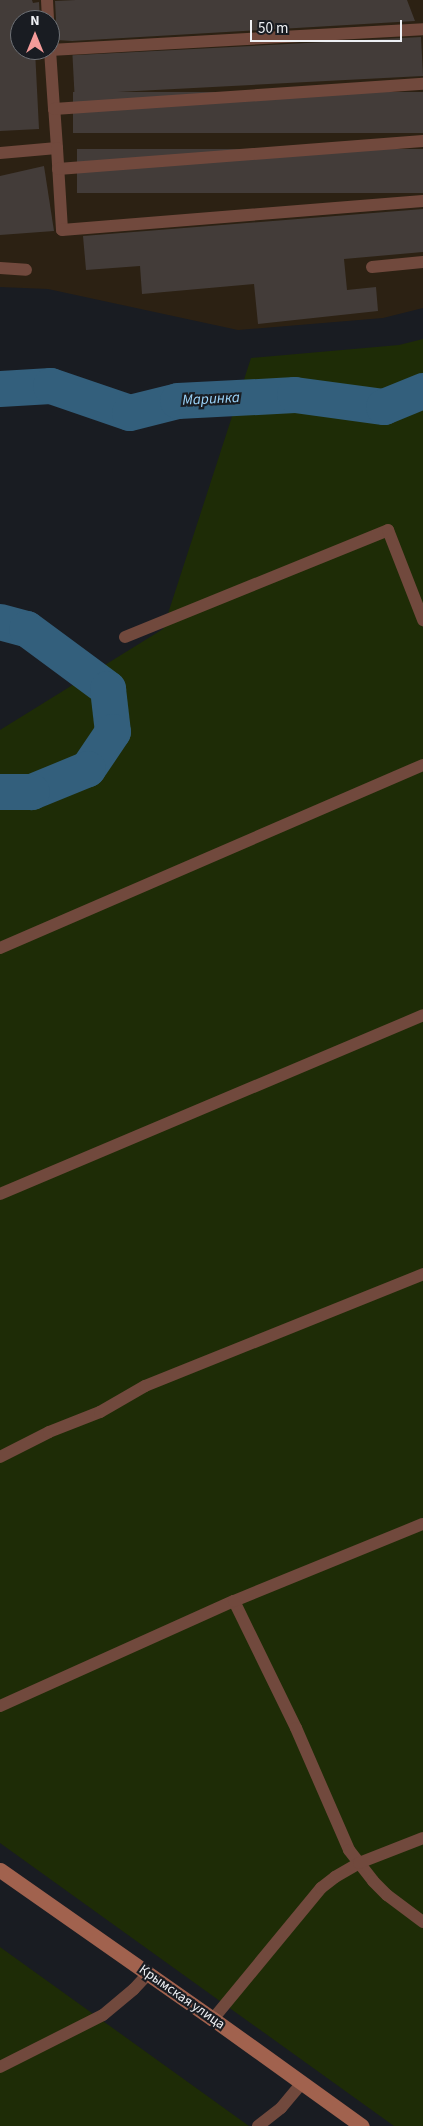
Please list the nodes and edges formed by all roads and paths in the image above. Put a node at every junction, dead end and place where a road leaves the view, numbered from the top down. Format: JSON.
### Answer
{"nodes":[{"id":1,"x":423,"y":29,"type":"edge"},
{"id":2,"x":60,"y":49,"type":"edge"},
{"id":3,"x":51,"y":60,"type":"edge"},
{"id":4,"x":423,"y":84,"type":"edge"},
{"id":5,"x":54,"y":109,"type":"junction"},
{"id":6,"x":423,"y":141,"type":"edge"},
{"id":7,"x":57,"y":148,"type":"junction"},
{"id":8,"x":0,"y":153,"type":"edge"},
{"id":9,"x":58,"y":169,"type":"junction"},
{"id":10,"x":423,"y":201,"type":"edge"},
{"id":11,"x":423,"y":262,"type":"edge"},
{"id":12,"x":372,"y":267,"type":"dead end"},
{"id":13,"x":0,"y":268,"type":"edge"},
{"id":14,"x":26,"y":270,"type":"dead end"},
{"id":15,"x":423,"y":620,"type":"edge"},
{"id":16,"x":125,"y":637,"type":"dead end"},
{"id":17,"x":423,"y":766,"type":"edge"},
{"id":18,"x":0,"y":948,"type":"edge"},
{"id":19,"x":423,"y":1016,"type":"edge"},
{"id":20,"x":0,"y":1194,"type":"edge"},
{"id":21,"x":423,"y":1274,"type":"edge"},
{"id":22,"x":0,"y":1457,"type":"edge"},
{"id":23,"x":423,"y":1524,"type":"edge"},
{"id":24,"x":234,"y":1601,"type":"junction"},
{"id":25,"x":0,"y":1706,"type":"edge"},
{"id":26,"x":423,"y":1838,"type":"edge"},
{"id":27,"x":359,"y":1864,"type":"junction"},
{"id":28,"x":0,"y":1870,"type":"edge"},
{"id":29,"x":423,"y":1922,"type":"edge"},
{"id":30,"x":148,"y":1974,"type":"junction"},
{"id":31,"x":213,"y":2019,"type":"junction"},
{"id":32,"x":0,"y":2066,"type":"edge"},
{"id":33,"x":302,"y":2083,"type":"junction"},
{"id":34,"x":258,"y":2126,"type":"edge"},
{"id":35,"x":362,"y":2126,"type":"edge"}],
"edges":[{"from":1,"to":2,"type":"lane"},
{"from":3,"to":5,"type":"lane"},
{"from":4,"to":5,"type":"lane"},
{"from":5,"to":7,"type":"lane"},
{"from":6,"to":9,"type":"lane"},
{"from":7,"to":8,"type":"lane"},
{"from":7,"to":9,"type":"lane"},
{"from":9,"to":10,"type":"lane"},
{"from":11,"to":12,"type":"lane"},
{"from":13,"to":14,"type":"lane"},
{"from":15,"to":16,"type":"lane"},
{"from":17,"to":18,"type":"lane"},
{"from":19,"to":20,"type":"lane"},
{"from":21,"to":22,"type":"lane"},
{"from":23,"to":24,"type":"lane"},
{"from":24,"to":25,"type":"lane"},
{"from":24,"to":27,"type":"lane"},
{"from":26,"to":27,"type":"lane"},
{"from":27,"to":29,"type":"lane"},
{"from":27,"to":31,"type":"lane"},
{"from":28,"to":30,"type":"main road","name":"Крымская улица"},
{"from":30,"to":31,"type":"main road","name":"Крымская улица"},
{"from":30,"to":32,"type":"lane"},
{"from":31,"to":33,"type":"main road","name":"Крымская улица"},
{"from":33,"to":34,"type":"lane"},
{"from":33,"to":35,"type":"main road","name":"Крымская улица"}]}
